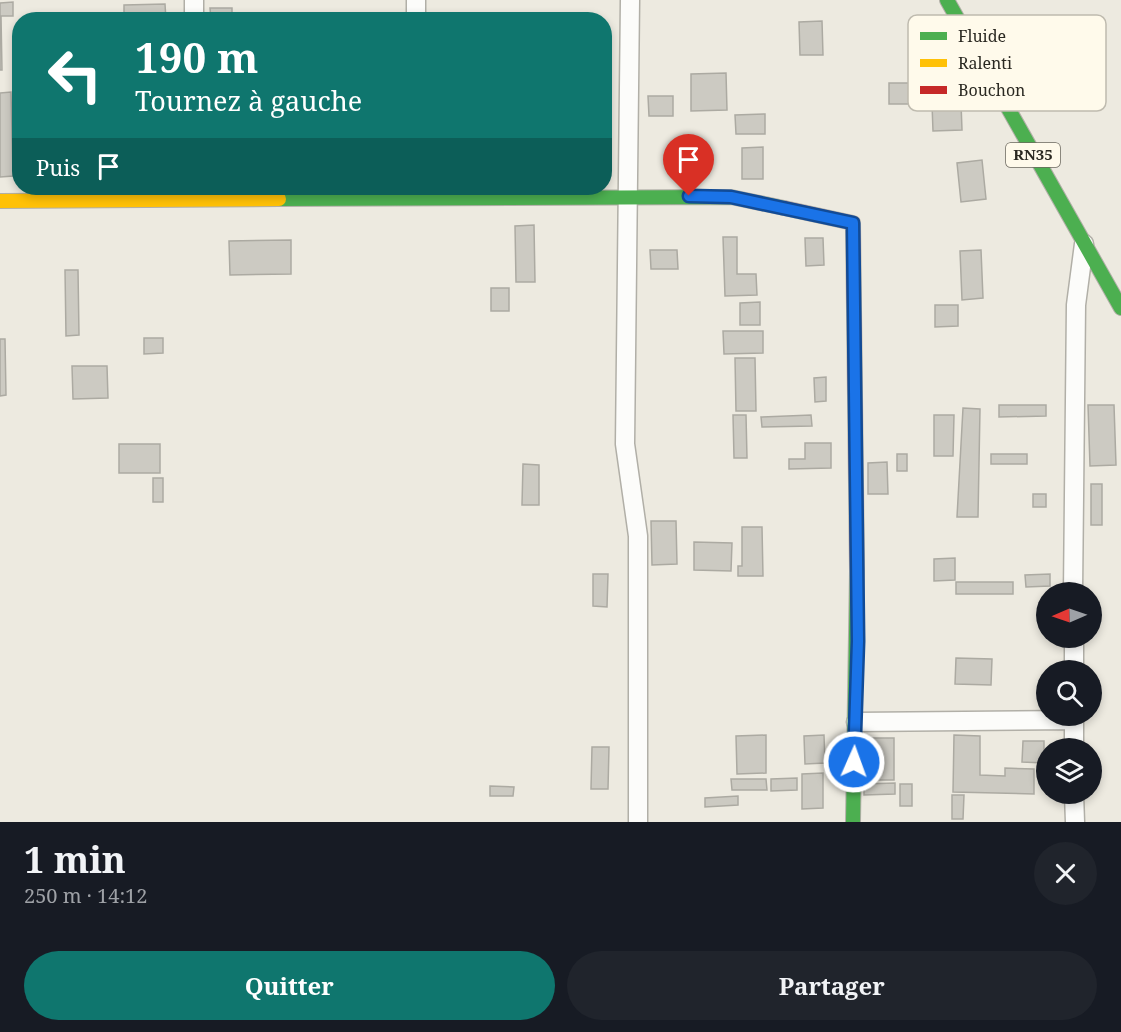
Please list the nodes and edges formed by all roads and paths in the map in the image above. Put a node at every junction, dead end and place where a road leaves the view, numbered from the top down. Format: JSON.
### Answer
{"nodes":[{"id":1,"x":630,"y":0,"type":"edge"},
{"id":2,"x":947,"y":0,"type":"edge"},
{"id":3,"x":955,"y":15,"type":"edge"},
{"id":4,"x":1009,"y":111,"type":"edge"},
{"id":5,"x":166,"y":195,"type":"edge"},
{"id":6,"x":556,"y":195,"type":"edge"},
{"id":7,"x":626,"y":196,"type":"junction"},
{"id":8,"x":0,"y":201,"type":"edge"},
{"id":9,"x":1084,"y":244,"type":"junction"},
{"id":10,"x":1121,"y":308,"type":"edge"},
{"id":11,"x":1073,"y":582,"type":"edge"},
{"id":12,"x":1036,"y":719,"type":"edge"},
{"id":13,"x":856,"y":722,"type":"junction"},
{"id":14,"x":1074,"y":804,"type":"edge"},
{"id":15,"x":638,"y":822,"type":"edge"},
{"id":16,"x":853,"y":822,"type":"edge"},
{"id":17,"x":1075,"y":822,"type":"edge"}],
"edges":[{"from":1,"to":7,"type":"street"},
{"from":2,"to":3,"type":"street","number":"RN35"},
{"from":4,"to":9,"type":"street","number":"RN35"},
{"from":5,"to":8,"type":"street"},
{"from":6,"to":7,"type":"street"},
{"from":7,"to":13,"type":"street"},
{"from":7,"to":15,"type":"street"},
{"from":9,"to":10,"type":"street","number":"RN35"},
{"from":9,"to":11,"type":"street"},
{"from":12,"to":13,"type":"street"},
{"from":13,"to":16,"type":"street"},
{"from":14,"to":17,"type":"street"}]}
